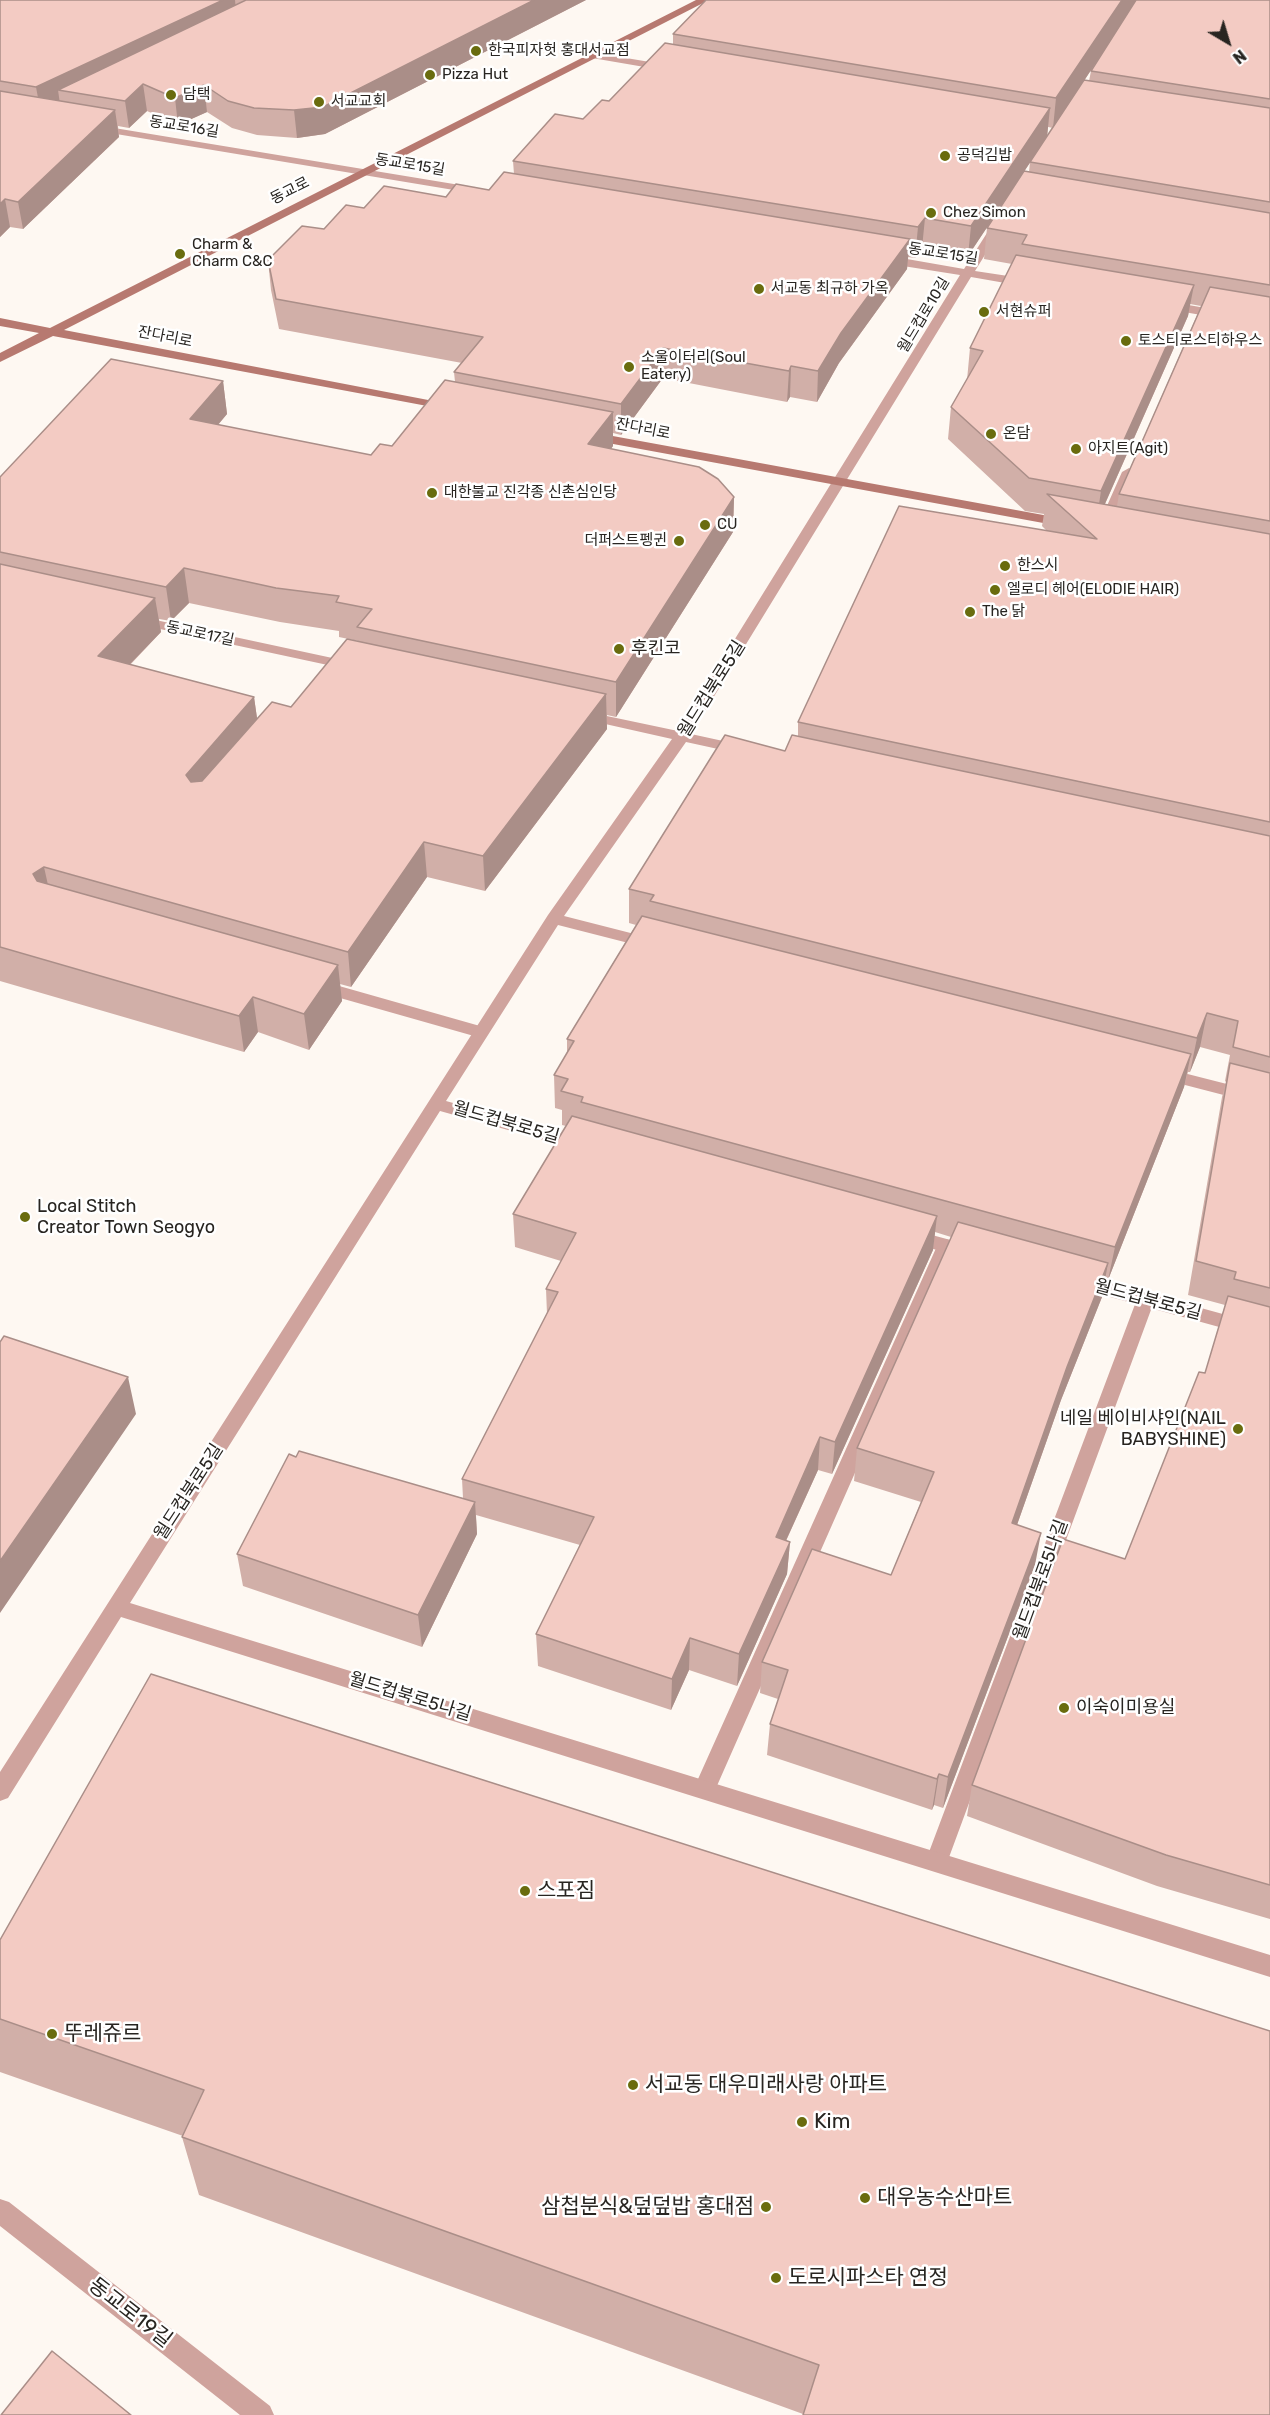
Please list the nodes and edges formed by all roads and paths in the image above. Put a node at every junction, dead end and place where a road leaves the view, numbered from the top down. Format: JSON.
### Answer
{"nodes":[{"id":1,"x":704,"y":0,"type":"edge"},
{"id":2,"x":596,"y":56,"type":"junction"},
{"id":3,"x":677,"y":69,"type":"edge"},
{"id":4,"x":79,"y":125,"type":"edge"},
{"id":5,"x":363,"y":172,"type":"junction"},
{"id":6,"x":490,"y":193,"type":"edge"},
{"id":7,"x":1003,"y":215,"type":"edge"},
{"id":8,"x":873,"y":257,"type":"edge"},
{"id":9,"x":966,"y":273,"type":"junction"},
{"id":10,"x":1036,"y":284,"type":"edge"},
{"id":11,"x":1153,"y":303,"type":"edge"},
{"id":12,"x":0,"y":322,"type":"edge"},
{"id":13,"x":1270,"y":323,"type":"edge"},
{"id":14,"x":51,"y":332,"type":"junction"},
{"id":15,"x":0,"y":358,"type":"edge"},
{"id":16,"x":462,"y":411,"type":"edge"},
{"id":17,"x":578,"y":433,"type":"edge"},
{"id":18,"x":1132,"y":464,"type":"edge"},
{"id":19,"x":840,"y":483,"type":"junction"},
{"id":20,"x":125,"y":618,"type":"edge"},
{"id":21,"x":330,"y":661,"type":"junction"},
{"id":22,"x":364,"y":669,"type":"edge"},
{"id":23,"x":315,"y":679,"type":"edge"},
{"id":24,"x":568,"y":712,"type":"edge"},
{"id":25,"x":682,"y":736,"type":"junction"},
{"id":26,"x":751,"y":752,"type":"edge"},
{"id":27,"x":554,"y":919,"type":"junction"},
{"id":28,"x":670,"y":948,"type":"edge"},
{"id":29,"x":300,"y":980,"type":"edge"},
{"id":30,"x":481,"y":1032,"type":"junction"},
{"id":31,"x":1143,"y":1068,"type":"edge"},
{"id":32,"x":1270,"y":1101,"type":"edge"},
{"id":33,"x":437,"y":1104,"type":"junction"},
{"id":34,"x":595,"y":1148,"type":"edge"},
{"id":35,"x":889,"y":1230,"type":"edge"},
{"id":36,"x":946,"y":1246,"type":"junction"},
{"id":37,"x":990,"y":1258,"type":"edge"},
{"id":38,"x":1068,"y":1278,"type":"edge"},
{"id":39,"x":1146,"y":1299,"type":"junction"},
{"id":40,"x":1270,"y":1334,"type":"edge"},
{"id":41,"x":116,"y":1607,"type":"junction"},
{"id":42,"x":705,"y":1788,"type":"junction"},
{"id":43,"x":0,"y":1791,"type":"edge"},
{"id":44,"x":937,"y":1860,"type":"junction"},
{"id":45,"x":1270,"y":1966,"type":"edge"},
{"id":46,"x":0,"y":2211,"type":"edge"},
{"id":47,"x":261,"y":2415,"type":"edge"}],
"edges":[{"from":1,"to":2,"type":"street","name":"동교로"},
{"from":2,"to":3,"type":"street"},
{"from":2,"to":5,"type":"street","name":"동교로"},
{"from":4,"to":5,"type":"street","name":"동교로16길"},
{"from":5,"to":6,"type":"street","name":"동교로15길"},
{"from":5,"to":14,"type":"street","name":"동교로"},
{"from":7,"to":9,"type":"street","name":"월드컵로10길"},
{"from":8,"to":9,"type":"street","name":"동교로15길"},
{"from":9,"to":10,"type":"street","name":"동교로15길"},
{"from":9,"to":19,"type":"street","name":"월드컵로10길"},
{"from":11,"to":13,"type":"street"},
{"from":12,"to":14,"type":"street","name":"잔다리로"},
{"from":14,"to":15,"type":"street","name":"동교로"},
{"from":14,"to":16,"type":"street","name":"잔다리로"},
{"from":17,"to":19,"type":"street","name":"잔다리로"},
{"from":18,"to":19,"type":"street","name":"잔다리로"},
{"from":19,"to":25,"type":"street","name":"월드컵북로5길"},
{"from":20,"to":21,"type":"street","name":"동교로17길"},
{"from":21,"to":22,"type":"street","name":"동교로17길"},
{"from":21,"to":23,"type":"street"},
{"from":24,"to":25,"type":"street"},
{"from":25,"to":26,"type":"street"},
{"from":25,"to":27,"type":"street","name":"월드컵북로5길"},
{"from":27,"to":28,"type":"street"},
{"from":27,"to":30,"type":"street","name":"월드컵북로5길"},
{"from":29,"to":30,"type":"street"},
{"from":30,"to":33,"type":"street","name":"월드컵북로5길"},
{"from":31,"to":32,"type":"street"},
{"from":33,"to":34,"type":"street","name":"월드컵북로5길"},
{"from":33,"to":41,"type":"street","name":"월드컵북로5길"},
{"from":35,"to":36,"type":"street"},
{"from":36,"to":37,"type":"street"},
{"from":36,"to":42,"type":"street"},
{"from":38,"to":39,"type":"street","name":"월드컵북로5길"},
{"from":39,"to":40,"type":"street","name":"월드컵북로5길"},
{"from":39,"to":44,"type":"street","name":"월드컵북로5나길"},
{"from":41,"to":42,"type":"street","name":"월드컵북로5나길"},
{"from":41,"to":43,"type":"street","name":"월드컵북로5길"},
{"from":42,"to":44,"type":"street","name":"월드컵북로5나길"},
{"from":44,"to":45,"type":"street","name":"월드컵북로5나길"},
{"from":46,"to":47,"type":"street","name":"동교로19길"}]}
